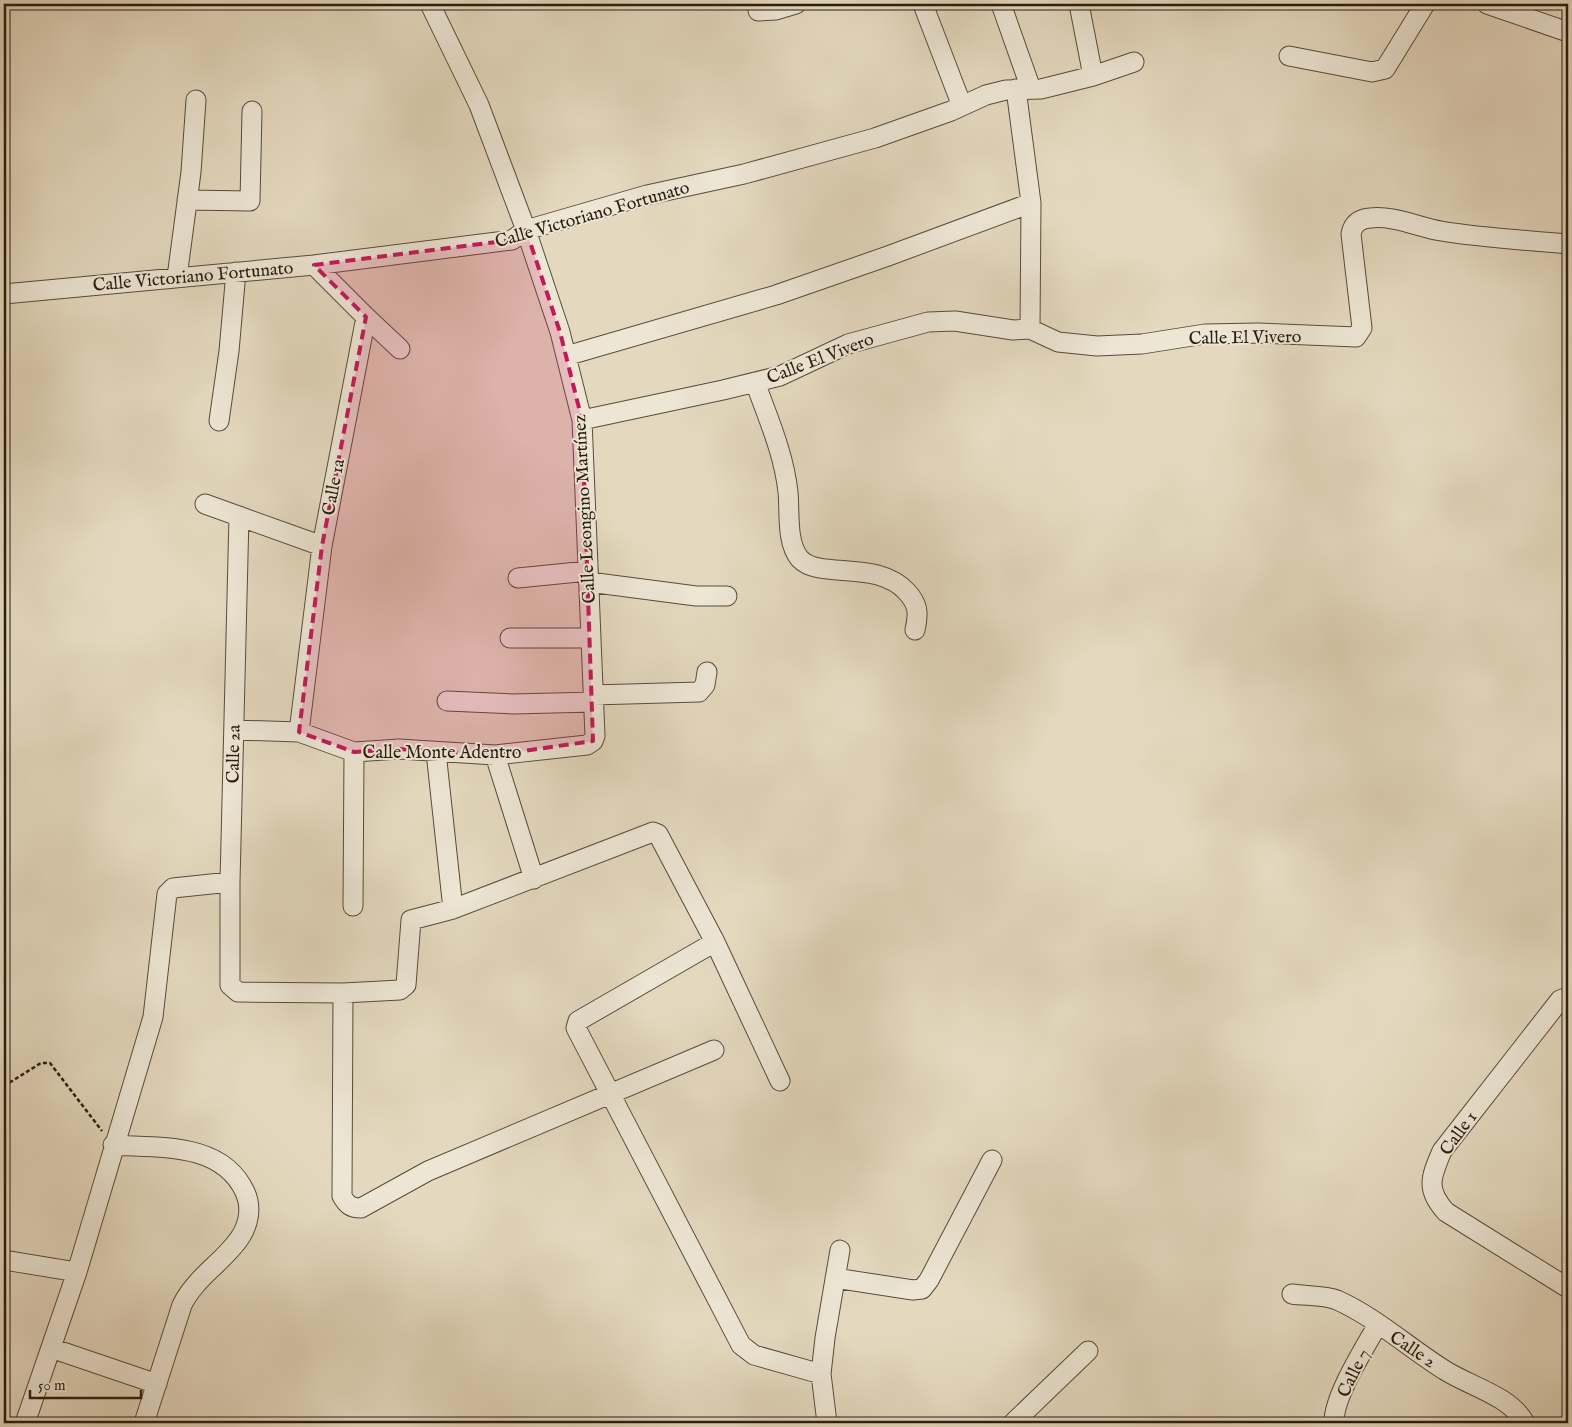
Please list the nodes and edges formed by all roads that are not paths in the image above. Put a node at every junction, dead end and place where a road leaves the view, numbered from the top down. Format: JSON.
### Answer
{"nodes":[{"id":1,"x":430,"y":4,"type":"edge"},
{"id":2,"x":796,"y":4,"type":"edge"},
{"id":3,"x":1001,"y":4,"type":"edge"},
{"id":4,"x":1079,"y":4,"type":"edge"},
{"id":5,"x":1425,"y":4,"type":"edge"},
{"id":6,"x":1487,"y":4,"type":"edge"},
{"id":7,"x":924,"y":7,"type":"dead end"},
{"id":8,"x":758,"y":12,"type":"dead end"},
{"id":9,"x":1568,"y":32,"type":"edge"},
{"id":10,"x":1288,"y":56,"type":"dead end"},
{"id":11,"x":1134,"y":62,"type":"dead end"},
{"id":12,"x":1093,"y":76,"type":"junction"},
{"id":13,"x":1024,"y":89,"type":"junction"},
{"id":14,"x":196,"y":100,"type":"dead end"},
{"id":15,"x":962,"y":106,"type":"junction"},
{"id":16,"x":252,"y":111,"type":"dead end"},
{"id":17,"x":187,"y":200,"type":"junction"},
{"id":18,"x":1031,"y":203,"type":"junction"},
{"id":19,"x":526,"y":230,"type":"junction"},
{"id":20,"x":1568,"y":244,"type":"edge"},
{"id":21,"x":314,"y":265,"type":"junction"},
{"id":22,"x":236,"y":272,"type":"junction"},
{"id":23,"x":178,"y":277,"type":"junction"},
{"id":24,"x":4,"y":294,"type":"edge"},
{"id":25,"x":366,"y":317,"type":"junction"},
{"id":26,"x":1030,"y":329,"type":"junction"},
{"id":27,"x":400,"y":349,"type":"dead end"},
{"id":28,"x":566,"y":356,"type":"junction"},
{"id":29,"x":755,"y":382,"type":"junction"},
{"id":30,"x":582,"y":420,"type":"junction"},
{"id":31,"x":219,"y":421,"type":"dead end"},
{"id":32,"x":205,"y":504,"type":"dead end"},
{"id":33,"x":239,"y":516,"type":"junction"},
{"id":34,"x":322,"y":546,"type":"junction"},
{"id":35,"x":589,"y":577,"type":"junction"},
{"id":36,"x":518,"y":578,"type":"dead end"},
{"id":37,"x":727,"y":596,"type":"dead end"},
{"id":38,"x":915,"y":630,"type":"dead end"},
{"id":39,"x":510,"y":638,"type":"dead end"},
{"id":40,"x":591,"y":638,"type":"junction"},
{"id":41,"x":707,"y":672,"type":"dead end"},
{"id":42,"x":594,"y":698,"type":"junction"},
{"id":43,"x":447,"y":701,"type":"dead end"},
{"id":44,"x":234,"y":730,"type":"junction"},
{"id":45,"x":299,"y":732,"type":"junction"},
{"id":46,"x":593,"y":741,"type":"joint"},
{"id":47,"x":354,"y":752,"type":"junction"},
{"id":48,"x":436,"y":752,"type":"junction"},
{"id":49,"x":495,"y":755,"type":"junction"},
{"id":50,"x":534,"y":879,"type":"junction"},
{"id":51,"x":230,"y":882,"type":"junction"},
{"id":52,"x":353,"y":906,"type":"dead end"},
{"id":53,"x":453,"y":909,"type":"junction"},
{"id":54,"x":715,"y":942,"type":"junction"},
{"id":55,"x":343,"y":993,"type":"junction"},
{"id":56,"x":1568,"y":997,"type":"edge"},
{"id":57,"x":714,"y":1050,"type":"dead end"},
{"id":58,"x":780,"y":1081,"type":"dead end"},
{"id":59,"x":611,"y":1094,"type":"junction"},
{"id":60,"x":113,"y":1145,"type":"junction"},
{"id":61,"x":992,"y":1160,"type":"dead end"},
{"id":62,"x":840,"y":1250,"type":"dead end"},
{"id":63,"x":4,"y":1260,"type":"edge"},
{"id":64,"x":77,"y":1272,"type":"junction"},
{"id":65,"x":835,"y":1278,"type":"junction"},
{"id":66,"x":1568,"y":1288,"type":"edge"},
{"id":67,"x":1292,"y":1294,"type":"dead end"},
{"id":68,"x":1378,"y":1324,"type":"junction"},
{"id":69,"x":51,"y":1348,"type":"junction"},
{"id":70,"x":1088,"y":1350,"type":"dead end"},
{"id":71,"x":822,"y":1374,"type":"junction"},
{"id":72,"x":157,"y":1384,"type":"junction"},
{"id":73,"x":25,"y":1423,"type":"edge"},
{"id":74,"x":144,"y":1423,"type":"edge"},
{"id":75,"x":827,"y":1423,"type":"edge"},
{"id":76,"x":1013,"y":1423,"type":"edge"},
{"id":77,"x":1334,"y":1423,"type":"edge"},
{"id":78,"x":1525,"y":1423,"type":"edge"}],
"edges":[{"from":1,"to":19,"type":"street","name":"Calle Leongino Martínez"},
{"from":2,"to":8,"type":"street"},
{"from":3,"to":13,"type":"street"},
{"from":4,"to":12,"type":"street"},
{"from":5,"to":10,"type":"street"},
{"from":6,"to":9,"type":"street"},
{"from":7,"to":15,"type":"street"},
{"from":11,"to":12,"type":"street","name":"Calle Victoriano Fortunato"},
{"from":12,"to":13,"type":"street","name":"Calle Victoriano Fortunato"},
{"from":13,"to":15,"type":"street","name":"Calle Victoriano Fortunato"},
{"from":13,"to":18,"type":"street"},
{"from":14,"to":17,"type":"street"},
{"from":15,"to":19,"type":"street","name":"Calle Victoriano Fortunato"},
{"from":16,"to":17,"type":"street"},
{"from":17,"to":23,"type":"street"},
{"from":18,"to":26,"type":"street"},
{"from":18,"to":28,"type":"street"},
{"from":19,"to":21,"type":"street","name":"Calle Victoriano Fortunato"},
{"from":19,"to":28,"type":"street","name":"Calle Leongino Martínez"},
{"from":20,"to":26,"type":"street","name":"Calle El Vivero"},
{"from":21,"to":22,"type":"street","name":"Calle Victoriano Fortunato"},
{"from":21,"to":25,"type":"street"},
{"from":22,"to":23,"type":"street","name":"Calle Victoriano Fortunato"},
{"from":22,"to":31,"type":"street"},
{"from":23,"to":24,"type":"street","name":"Calle Victoriano Fortunato"},
{"from":25,"to":27,"type":"street"},
{"from":25,"to":34,"type":"street","name":"Calle 1a"},
{"from":26,"to":29,"type":"street","name":"Calle El Vivero"},
{"from":28,"to":30,"type":"street","name":"Calle Leongino Martínez"},
{"from":29,"to":30,"type":"street","name":"Calle El Vivero"},
{"from":29,"to":38,"type":"street"},
{"from":30,"to":35,"type":"street","name":"Calle Leongino Martínez"},
{"from":32,"to":33,"type":"street"},
{"from":33,"to":34,"type":"street"},
{"from":33,"to":44,"type":"street","name":"Calle 2a"},
{"from":34,"to":45,"type":"street","name":"Calle 1a"},
{"from":35,"to":36,"type":"street"},
{"from":35,"to":37,"type":"street"},
{"from":35,"to":40,"type":"street","name":"Calle Leongino Martínez"},
{"from":39,"to":40,"type":"street"},
{"from":40,"to":42,"type":"street","name":"Calle Leongino Martínez"},
{"from":41,"to":42,"type":"street"},
{"from":42,"to":43,"type":"street"},
{"from":42,"to":46,"type":"street","name":"Calle Leongino Martínez"},
{"from":44,"to":45,"type":"street","name":"Calle Monte Adentro"},
{"from":44,"to":51,"type":"street","name":"Calle 2a"},
{"from":45,"to":47,"type":"street","name":"Calle Monte Adentro"},
{"from":46,"to":49,"type":"street","name":"Calle Monte Adentro"},
{"from":47,"to":48,"type":"street","name":"Calle Monte Adentro"},
{"from":47,"to":52,"type":"street"},
{"from":48,"to":49,"type":"street","name":"Calle Monte Adentro"},
{"from":48,"to":53,"type":"street"},
{"from":49,"to":50,"type":"street"},
{"from":50,"to":53,"type":"street"},
{"from":50,"to":54,"type":"street"},
{"from":51,"to":55,"type":"street","name":"Calle 2a"},
{"from":51,"to":60,"type":"street"},
{"from":53,"to":55,"type":"street"},
{"from":54,"to":58,"type":"street"},
{"from":54,"to":59,"type":"street"},
{"from":55,"to":59,"type":"street"},
{"from":56,"to":66,"type":"street","name":"Calle 1"},
{"from":57,"to":59,"type":"street"},
{"from":59,"to":71,"type":"street"},
{"from":60,"to":64,"type":"street"},
{"from":60,"to":72,"type":"street"},
{"from":61,"to":65,"type":"street"},
{"from":62,"to":65,"type":"street"},
{"from":63,"to":64,"type":"street"},
{"from":64,"to":69,"type":"street"},
{"from":65,"to":71,"type":"street"},
{"from":67,"to":68,"type":"street","name":"Calle 2"},
{"from":68,"to":77,"type":"street","name":"Calle 7"},
{"from":68,"to":78,"type":"street","name":"Calle 2"},
{"from":69,"to":72,"type":"street"},
{"from":69,"to":73,"type":"street"},
{"from":70,"to":76,"type":"street"},
{"from":71,"to":75,"type":"street"},
{"from":72,"to":74,"type":"street"}]}
